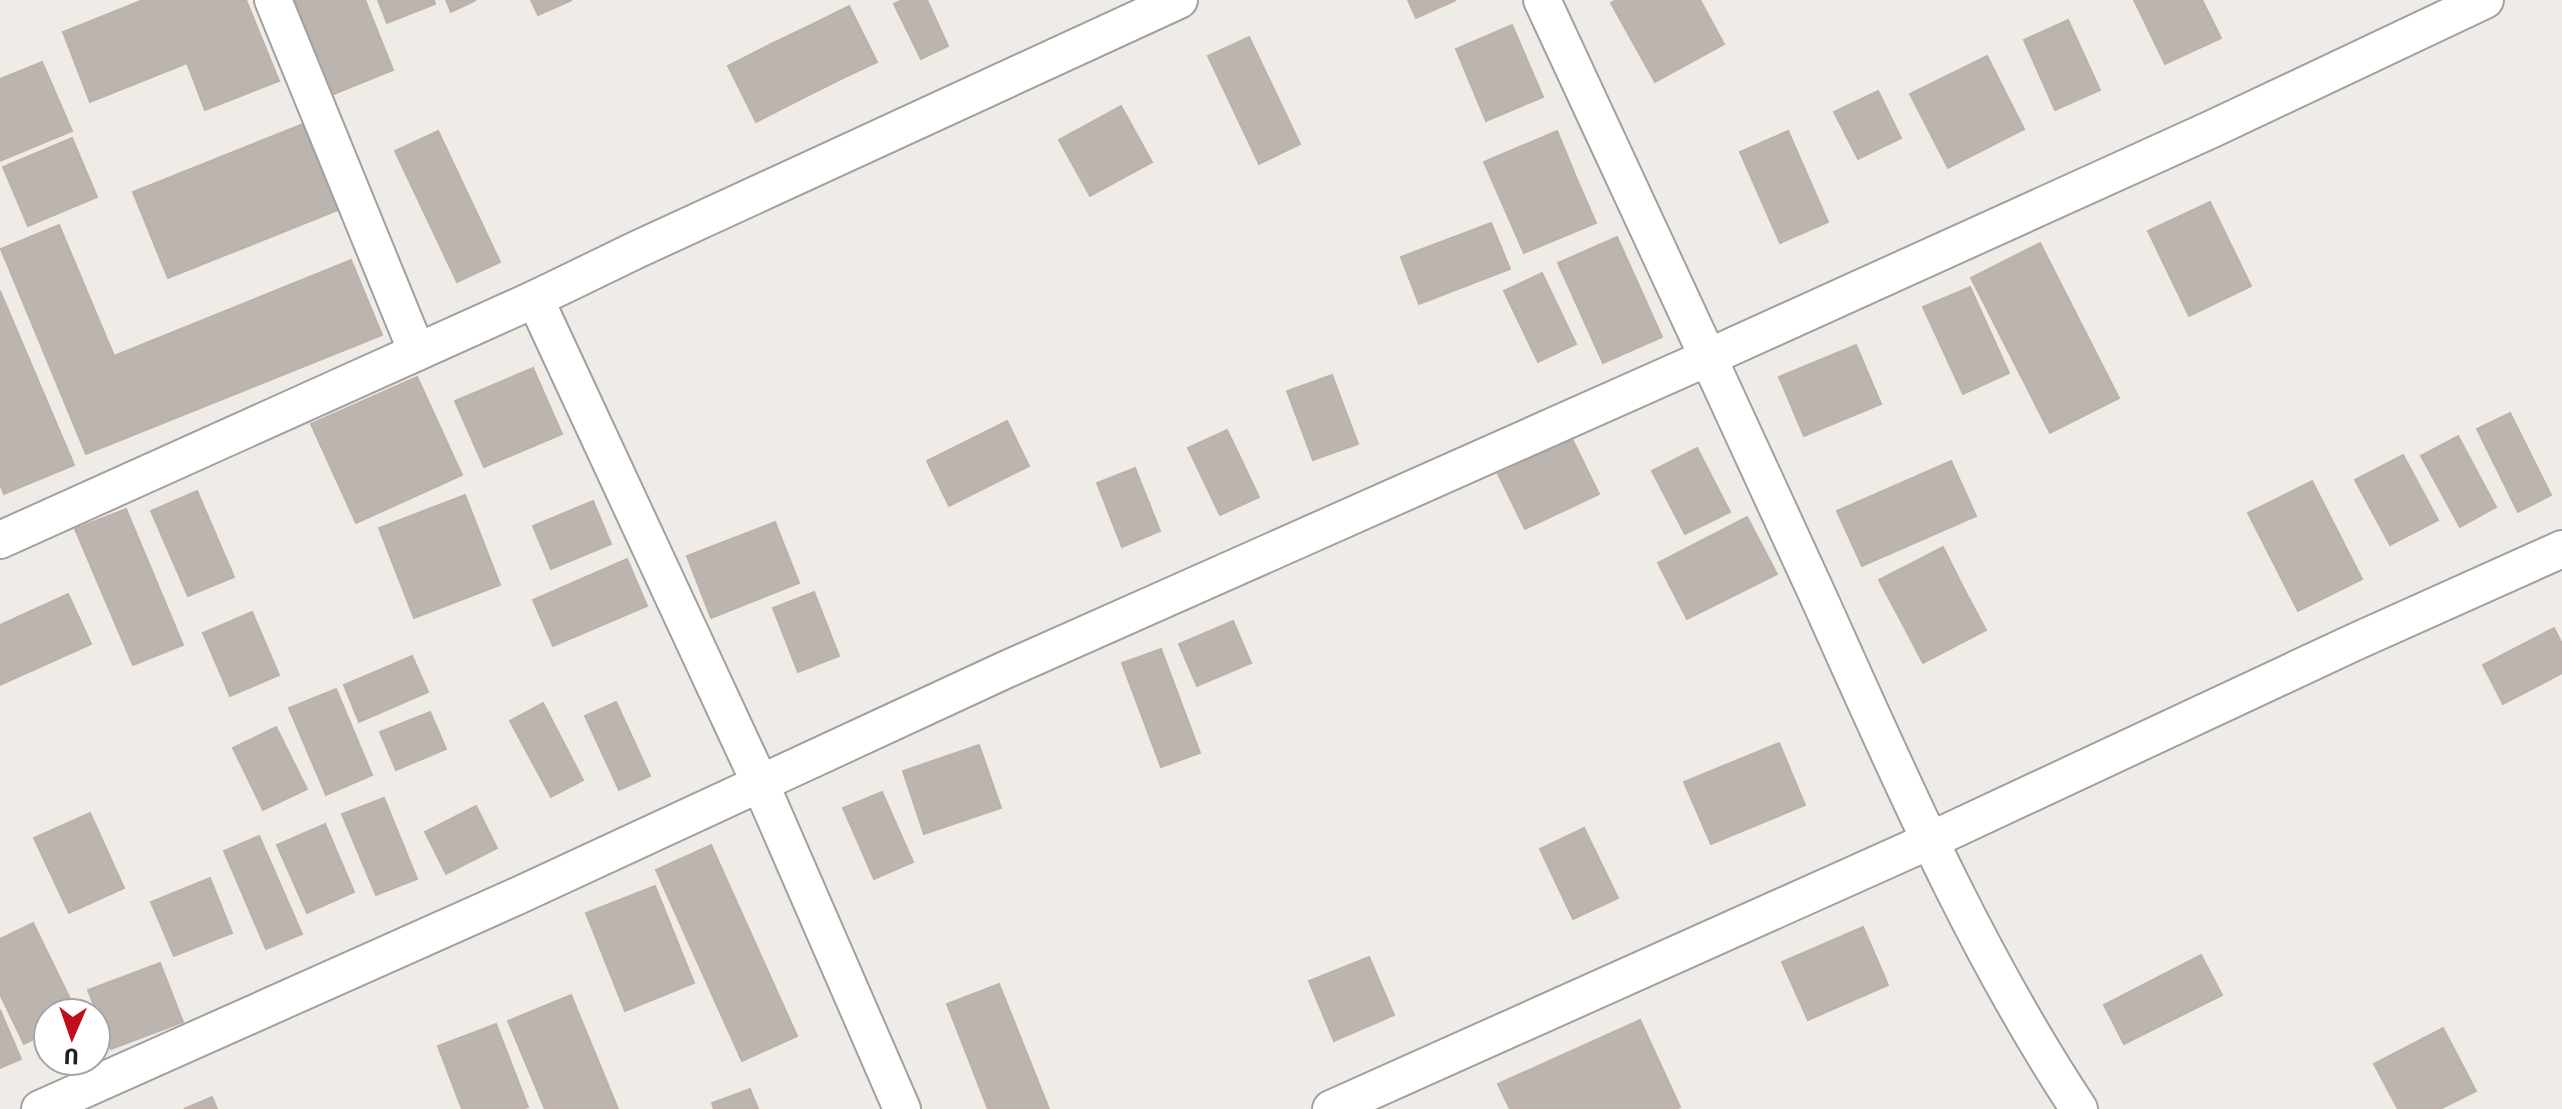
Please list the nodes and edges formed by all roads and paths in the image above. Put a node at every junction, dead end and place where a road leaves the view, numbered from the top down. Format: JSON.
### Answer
{"nodes":[{"id":1,"x":273,"y":0,"type":"edge"},
{"id":2,"x":1179,"y":0,"type":"edge"},
{"id":3,"x":1542,"y":0,"type":"edge"},
{"id":4,"x":2485,"y":0,"type":"edge"},
{"id":5,"x":535,"y":299,"type":"junction"},
{"id":6,"x":417,"y":352,"type":"junction"},
{"id":7,"x":1709,"y":357,"type":"junction"},
{"id":8,"x":0,"y":540,"type":"edge"},
{"id":9,"x":2562,"y":549,"type":"edge"},
{"id":10,"x":760,"y":783,"type":"junction"},
{"id":11,"x":1929,"y":841,"type":"junction"},
{"id":12,"x":40,"y":1109,"type":"edge"},
{"id":13,"x":902,"y":1109,"type":"edge"},
{"id":14,"x":1331,"y":1109,"type":"edge"},
{"id":15,"x":2079,"y":1109,"type":"edge"}],
"edges":[{"from":1,"to":6,"type":"street"},
{"from":2,"to":5,"type":"street"},
{"from":3,"to":7,"type":"street"},
{"from":4,"to":7,"type":"street"},
{"from":5,"to":6,"type":"street"},
{"from":5,"to":10,"type":"street"},
{"from":6,"to":8,"type":"street"},
{"from":7,"to":10,"type":"street"},
{"from":7,"to":11,"type":"street"},
{"from":9,"to":11,"type":"street"},
{"from":10,"to":12,"type":"street"},
{"from":10,"to":13,"type":"street"},
{"from":11,"to":14,"type":"street"},
{"from":11,"to":15,"type":"street"}]}
